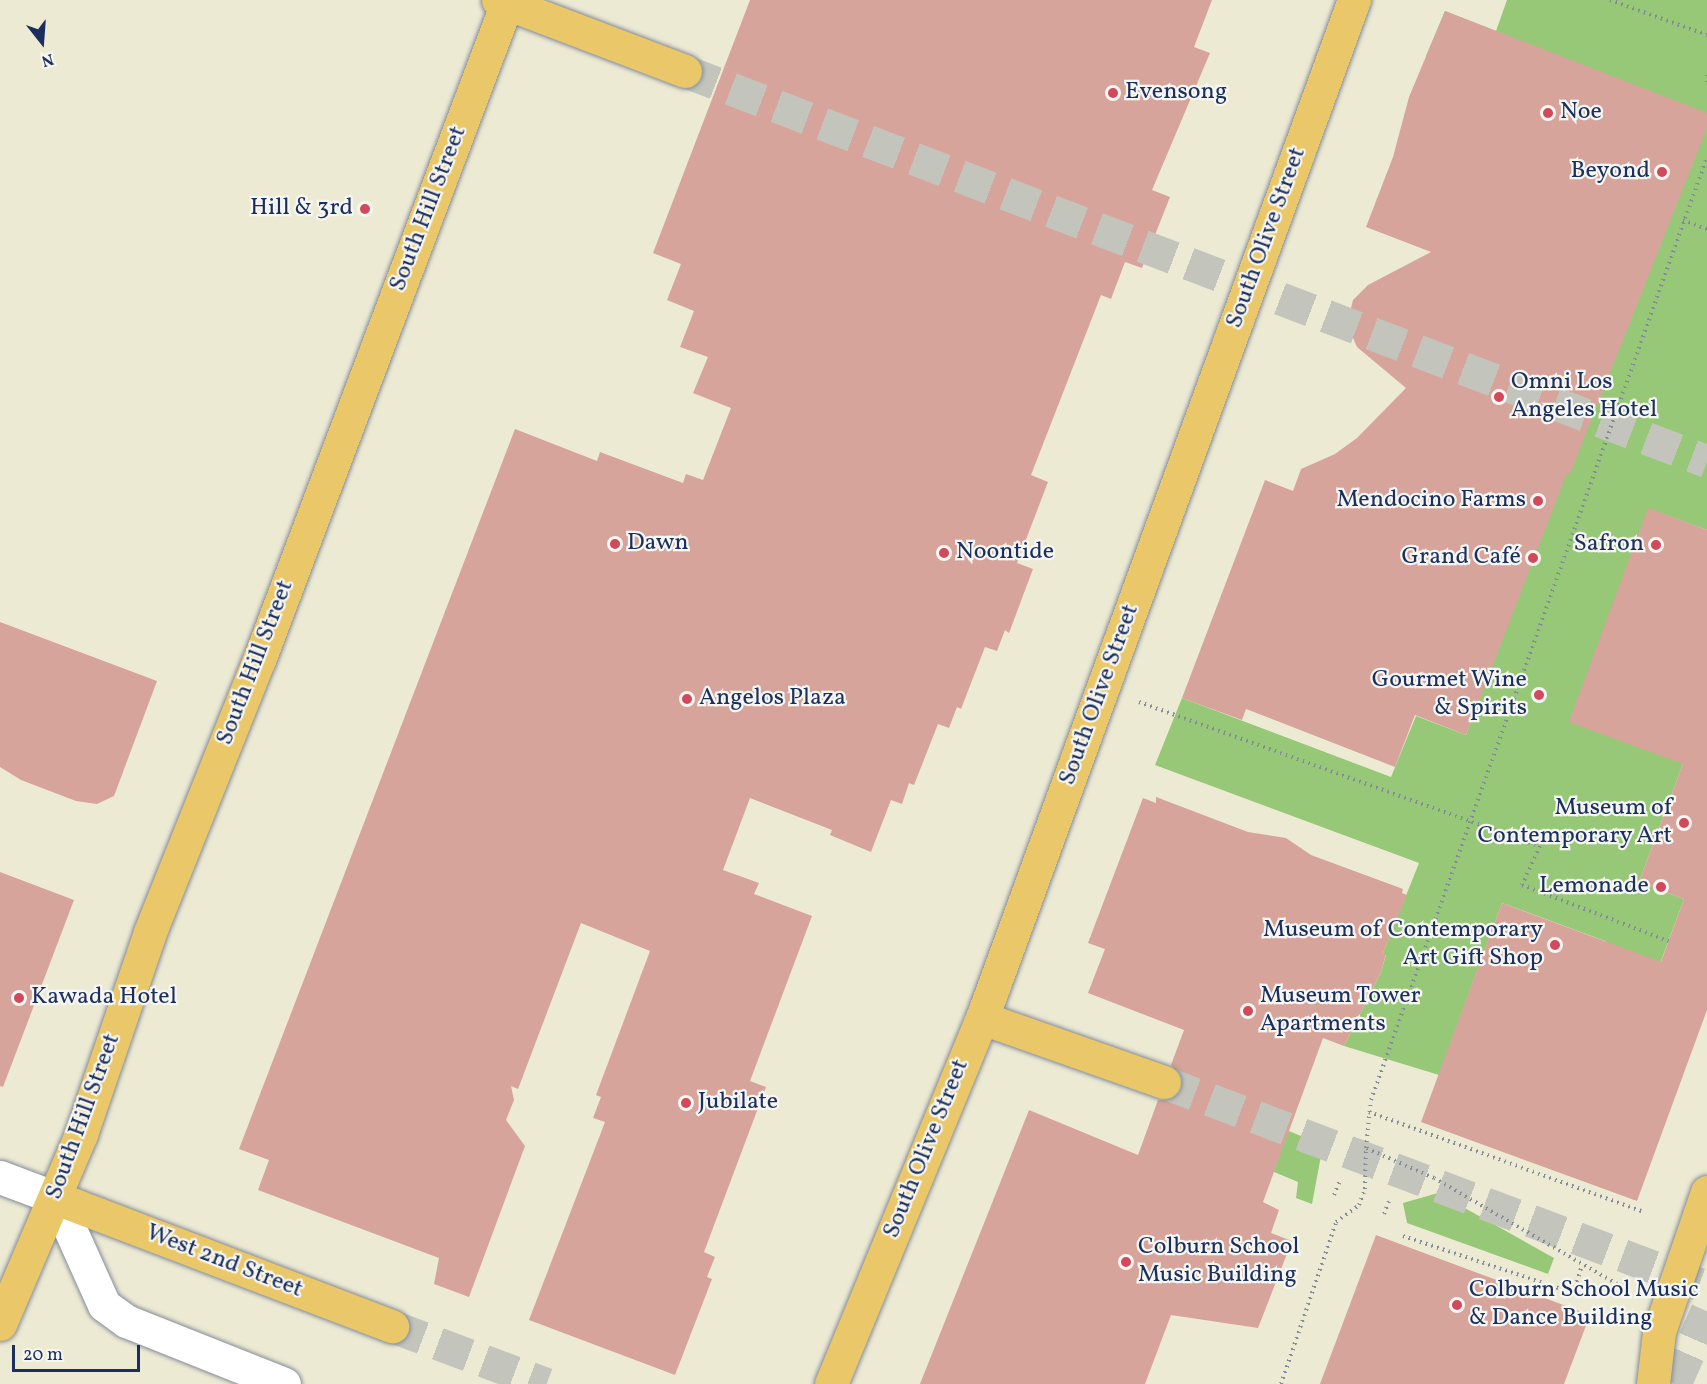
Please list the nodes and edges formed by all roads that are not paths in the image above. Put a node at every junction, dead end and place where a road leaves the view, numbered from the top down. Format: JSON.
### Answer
{"nodes":[{"id":1,"x":1354,"y":0,"type":"edge"},
{"id":2,"x":504,"y":1,"type":"edge"},
{"id":3,"x":685,"y":71,"type":"tunnel mouth"},
{"id":4,"x":982,"y":1018,"type":"junction"},
{"id":5,"x":1164,"y":1082,"type":"tunnel mouth"},
{"id":6,"x":0,"y":1177,"type":"edge"},
{"id":7,"x":1707,"y":1192,"type":"edge"},
{"id":8,"x":56,"y":1198,"type":"junction"},
{"id":9,"x":0,"y":1324,"type":"edge"},
{"id":10,"x":392,"y":1326,"type":"tunnel mouth"},
{"id":11,"x":284,"y":1384,"type":"edge"},
{"id":12,"x":831,"y":1384,"type":"edge"},
{"id":13,"x":1653,"y":1384,"type":"edge"}],
"edges":[{"from":1,"to":4,"type":"main road","name":"South Olive Street"},
{"from":2,"to":3,"type":"main road"},
{"from":2,"to":8,"type":"main road","name":"South Hill Street"},
{"from":4,"to":5,"type":"main road"},
{"from":4,"to":12,"type":"main road","name":"South Olive Street"},
{"from":6,"to":8,"type":"street","name":"West 2nd Street"},
{"from":7,"to":13,"type":"main road"},
{"from":8,"to":9,"type":"main road","name":"South Hill Street"},
{"from":8,"to":10,"type":"main road","name":"West 2nd Street"},
{"from":8,"to":11,"type":"street"}]}
